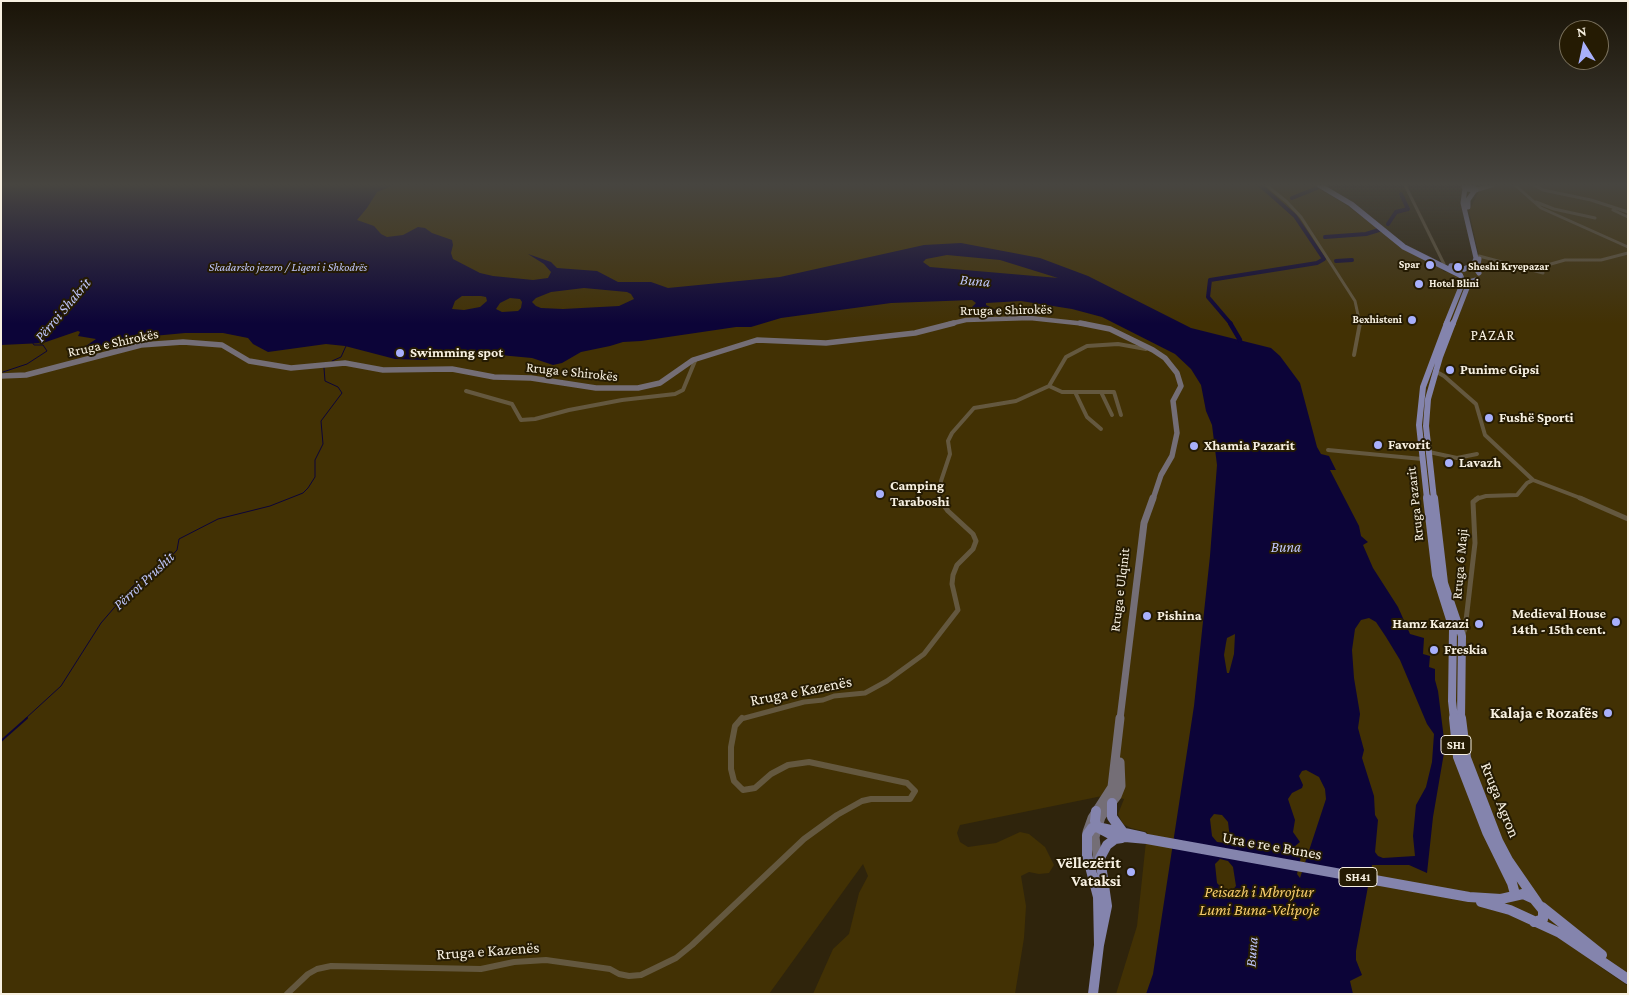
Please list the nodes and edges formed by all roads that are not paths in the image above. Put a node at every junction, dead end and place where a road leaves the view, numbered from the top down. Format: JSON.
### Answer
{"nodes":[{"id":1,"x":1310,"y":231,"type":"edge"},
{"id":2,"x":1385,"y":231,"type":"edge"},
{"id":3,"x":1389,"y":231,"type":"edge"},
{"id":4,"x":1427,"y":231,"type":"edge"},
{"id":5,"x":1470,"y":231,"type":"edge"},
{"id":6,"x":1473,"y":231,"type":"edge"},
{"id":7,"x":1596,"y":231,"type":"edge"},
{"id":8,"x":1628,"y":247,"type":"edge"},
{"id":9,"x":1628,"y":254,"type":"edge"},
{"id":10,"x":1479,"y":256,"type":"junction"},
{"id":11,"x":1443,"y":265,"type":"junction"},
{"id":12,"x":1533,"y":269,"type":"junction"},
{"id":13,"x":1462,"y":272,"type":"junction"},
{"id":14,"x":1544,"y":274,"type":"dead end"},
{"id":15,"x":1477,"y":277,"type":"junction"},
{"id":16,"x":1354,"y":355,"type":"dead end"},
{"id":17,"x":694,"y":360,"type":"junction"},
{"id":18,"x":1168,"y":360,"type":"junction"},
{"id":19,"x":1435,"y":371,"type":"junction"},
{"id":20,"x":1,"y":376,"type":"edge"},
{"id":21,"x":1049,"y":386,"type":"junction"},
{"id":22,"x":466,"y":391,"type":"dead end"},
{"id":23,"x":1074,"y":392,"type":"junction"},
{"id":24,"x":1101,"y":392,"type":"junction"},
{"id":25,"x":1112,"y":415,"type":"dead end"},
{"id":26,"x":1121,"y":415,"type":"dead end"},
{"id":27,"x":1101,"y":429,"type":"dead end"},
{"id":28,"x":1328,"y":450,"type":"dead end"},
{"id":29,"x":1429,"y":452,"type":"junction"},
{"id":30,"x":1477,"y":454,"type":"dead end"},
{"id":31,"x":1422,"y":459,"type":"junction"},
{"id":32,"x":1532,"y":480,"type":"junction"},
{"id":33,"x":1628,"y":519,"type":"edge"},
{"id":34,"x":1441,"y":585,"type":"junction"},
{"id":35,"x":1462,"y":636,"type":"junction"},
{"id":36,"x":1118,"y":754,"type":"junction"},
{"id":37,"x":1112,"y":803,"type":"junction"},
{"id":38,"x":1096,"y":810,"type":"junction"},
{"id":39,"x":1097,"y":827,"type":"junction"},
{"id":40,"x":1123,"y":834,"type":"junction"},
{"id":41,"x":1087,"y":835,"type":"junction"},
{"id":42,"x":1100,"y":868,"type":"junction"},
{"id":43,"x":1514,"y":895,"type":"junction"},
{"id":44,"x":1469,"y":897,"type":"junction"},
{"id":45,"x":1539,"y":904,"type":"junction"},
{"id":46,"x":1518,"y":914,"type":"junction"},
{"id":47,"x":1534,"y":922,"type":"junction"},
{"id":48,"x":1099,"y":945,"type":"junction"},
{"id":49,"x":1628,"y":973,"type":"edge"},
{"id":50,"x":1628,"y":979,"type":"edge"},
{"id":51,"x":287,"y":994,"type":"edge"},
{"id":52,"x":1093,"y":994,"type":"edge"}],
"edges":[{"from":1,"to":16,"type":"street"},
{"from":2,"to":11,"type":"highway"},
{"from":3,"to":11,"type":"highway"},
{"from":4,"to":11,"type":"street"},
{"from":5,"to":13,"type":"main road","number":"SH1"},
{"from":6,"to":10,"type":"main road"},
{"from":7,"to":8,"type":"street"},
{"from":9,"to":12,"type":"street"},
{"from":10,"to":12,"type":"street"},
{"from":10,"to":15,"type":"main road"},
{"from":11,"to":13,"type":"highway"},
{"from":12,"to":14,"type":"street"},
{"from":13,"to":15,"type":"main road"},
{"from":13,"to":15,"type":"main road"},
{"from":13,"to":31,"type":"main road","name":"Rruga Pazarit","number":"SH1"},
{"from":15,"to":19,"type":"main road","name":"Rruga Pazarit","number":"SH1"},
{"from":17,"to":18,"type":"main road","name":"Rruga e Shirokës"},
{"from":17,"to":20,"type":"main road","name":"Rruga e Shirokës"},
{"from":17,"to":22,"type":"street"},
{"from":18,"to":21,"type":"street"},
{"from":18,"to":36,"type":"main road","name":"Rruga e Ulqinit"},
{"from":19,"to":29,"type":"main road","name":"Rruga Pazarit","number":"SH1"},
{"from":19,"to":32,"type":"street"},
{"from":21,"to":23,"type":"street"},
{"from":21,"to":51,"type":"street","name":"Rruga e Kazenës"},
{"from":23,"to":24,"type":"street"},
{"from":23,"to":27,"type":"street"},
{"from":24,"to":25,"type":"street"},
{"from":24,"to":26,"type":"street"},
{"from":28,"to":31,"type":"street"},
{"from":29,"to":30,"type":"street","name":"Rruga Pazarit"},
{"from":29,"to":34,"type":"main road","name":"Rruga Pazarit","number":"SH1"},
{"from":31,"to":34,"type":"main road","name":"Rruga Pazarit","number":"SH1"},
{"from":32,"to":33,"type":"street"},
{"from":32,"to":35,"type":"street","name":"Rruga 6 Maji"},
{"from":34,"to":35,"type":"main road","name":"Rruga Agron","number":"SH1"},
{"from":34,"to":43,"type":"main road","name":"Rruga Agron","number":"SH1"},
{"from":35,"to":45,"type":"main road","name":"Rruga Agron","number":"SH1"},
{"from":36,"to":37,"type":"main road","name":"Rruga e Ulqinit"},
{"from":36,"to":38,"type":"main road","name":"Rruga e Ulqinit"},
{"from":37,"to":39,"type":"main road","name":"Rruga e Ulqinit"},
{"from":37,"to":40,"type":"main road"},
{"from":38,"to":39,"type":"main road"},
{"from":38,"to":41,"type":"main road","name":"Rruga e Ulqinit"},
{"from":39,"to":40,"type":"main road","number":"SH41"},
{"from":39,"to":41,"type":"main road"},
{"from":39,"to":42,"type":"main road","name":"Rruga e Ulqinit"},
{"from":40,"to":42,"type":"main road"},
{"from":40,"to":44,"type":"main road","name":"Ura e re e Bunes","number":"SH41"},
{"from":41,"to":48,"type":"main road","name":"Rruga e Ulqinit"},
{"from":42,"to":48,"type":"main road","name":"Rruga e Ulqinit"},
{"from":43,"to":44,"type":"main road","number":"SH41"},
{"from":43,"to":45,"type":"main road"},
{"from":43,"to":46,"type":"main road","name":"Rruga Agron"},
{"from":44,"to":46,"type":"main road","number":"SH41"},
{"from":45,"to":47,"type":"main road"},
{"from":45,"to":49,"type":"main road","name":"Rruga Agron","number":"SH1"},
{"from":46,"to":47,"type":"main road"},
{"from":47,"to":50,"type":"main road"},
{"from":48,"to":52,"type":"main road","name":"Rruga e Ulqinit"}]}
